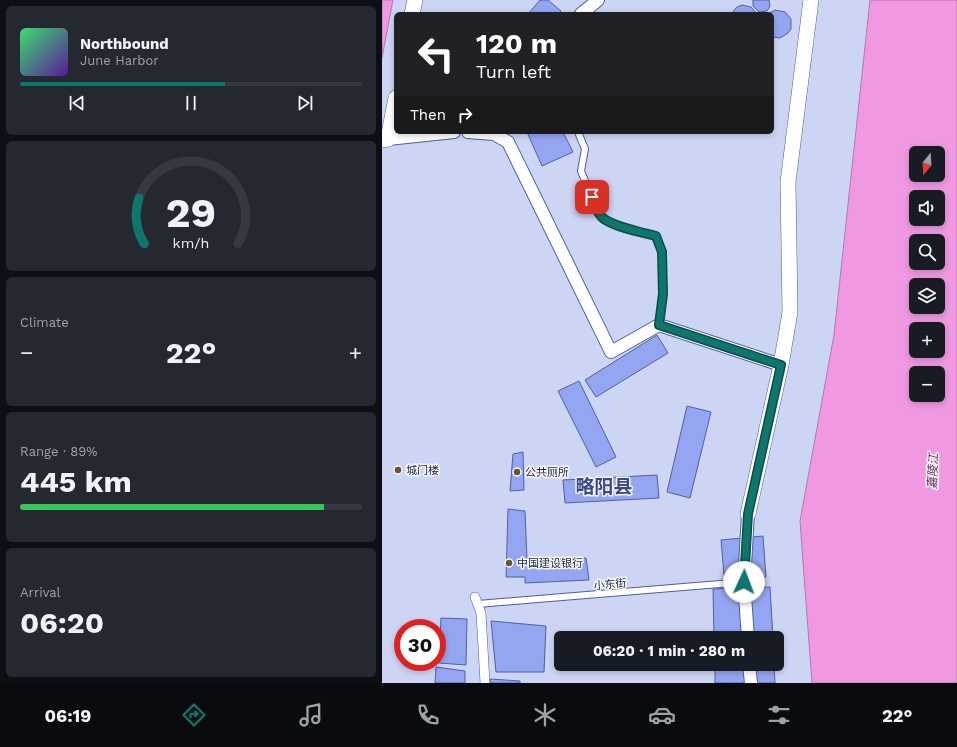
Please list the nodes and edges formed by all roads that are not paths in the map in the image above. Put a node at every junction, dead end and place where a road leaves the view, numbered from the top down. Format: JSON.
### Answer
{"nodes":[{"id":1,"x":415,"y":0,"type":"edge"},
{"id":2,"x":598,"y":0,"type":"edge"},
{"id":3,"x":811,"y":0,"type":"edge"},
{"id":4,"x":412,"y":12,"type":"edge"},
{"id":5,"x":583,"y":12,"type":"edge"},
{"id":6,"x":394,"y":107,"type":"edge"},
{"id":7,"x":440,"y":134,"type":"edge"},
{"id":8,"x":494,"y":134,"type":"edge"},
{"id":9,"x":579,"y":134,"type":"edge"},
{"id":10,"x":386,"y":142,"type":"edge"},
{"id":11,"x":659,"y":325,"type":"junction"},
{"id":12,"x":781,"y":365,"type":"junction"},
{"id":13,"x":748,"y":514,"type":"joint"},
{"id":14,"x":744,"y":582,"type":"junction"},
{"id":15,"x":477,"y":601,"type":"joint"},
{"id":16,"x":748,"y":631,"type":"edge"},
{"id":17,"x":750,"y":671,"type":"edge"},
{"id":18,"x":485,"y":683,"type":"edge"},
{"id":19,"x":751,"y":683,"type":"edge"}],
"edges":[{"from":1,"to":4,"type":"street"},
{"from":2,"to":5,"type":"street"},
{"from":3,"to":12,"type":"street"},
{"from":6,"to":10,"type":"street"},
{"from":7,"to":10,"type":"street"},
{"from":8,"to":11,"type":"street"},
{"from":9,"to":11,"type":"lane"},
{"from":11,"to":12,"type":"street"},
{"from":12,"to":13,"type":"street"},
{"from":13,"to":14,"type":"street"},
{"from":14,"to":15,"type":"lane","name":"小东街"},
{"from":14,"to":16,"type":"street"},
{"from":15,"to":18,"type":"street"},
{"from":17,"to":19,"type":"street"}]}
